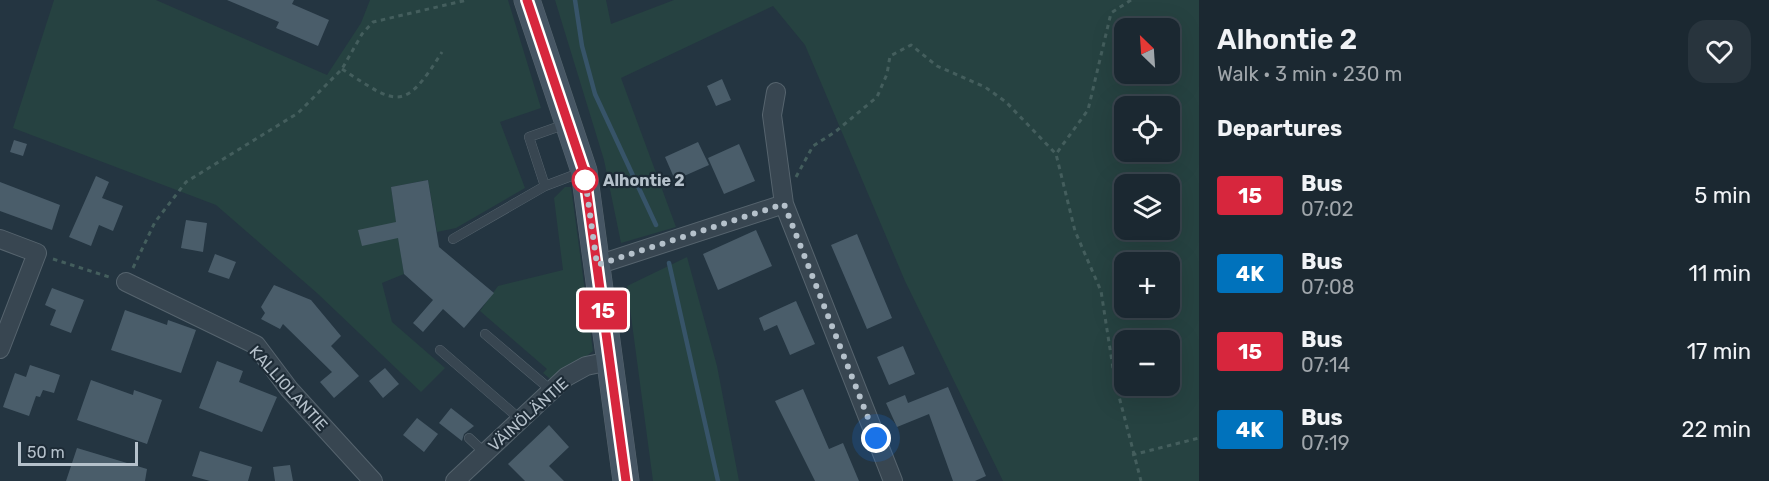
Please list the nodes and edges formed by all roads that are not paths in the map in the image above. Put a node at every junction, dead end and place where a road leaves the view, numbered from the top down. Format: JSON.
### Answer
{"nodes":[{"id":1,"x":527,"y":0,"type":"edge"},
{"id":2,"x":776,"y":92,"type":"dead end"},
{"id":3,"x":568,"y":124,"type":"junction"},
{"id":4,"x":584,"y":171,"type":"junction"},
{"id":5,"x":546,"y":186,"type":"junction"},
{"id":6,"x":784,"y":204,"type":"junction"},
{"id":7,"x":0,"y":239,"type":"edge"},
{"id":8,"x":453,"y":239,"type":"dead end"},
{"id":9,"x":597,"y":265,"type":"junction"},
{"id":10,"x":126,"y":282,"type":"road end"},
{"id":11,"x":485,"y":334,"type":"dead end"},
{"id":12,"x":0,"y":349,"type":"edge"},
{"id":13,"x":440,"y":350,"type":"dead end"},
{"id":14,"x":610,"y":361,"type":"junction"},
{"id":15,"x":552,"y":391,"type":"junction"},
{"id":16,"x":521,"y":420,"type":"junction"},
{"id":17,"x":470,"y":438,"type":"dead end"},
{"id":18,"x":485,"y":453,"type":"junction"},
{"id":19,"x":373,"y":481,"type":"edge"},
{"id":20,"x":455,"y":481,"type":"edge"},
{"id":21,"x":626,"y":481,"type":"edge"},
{"id":22,"x":893,"y":481,"type":"edge"}],
"edges":[{"from":1,"to":3,"type":"street"},
{"from":2,"to":6,"type":"street"},
{"from":3,"to":4,"type":"street"},
{"from":3,"to":5,"type":"lane"},
{"from":4,"to":5,"type":"lane"},
{"from":4,"to":9,"type":"street"},
{"from":5,"to":8,"type":"lane"},
{"from":6,"to":9,"type":"street"},
{"from":6,"to":22,"type":"street"},
{"from":7,"to":12,"type":"street"},
{"from":9,"to":14,"type":"street"},
{"from":10,"to":19,"type":"street","name":"KALLIOLANTIE"},
{"from":11,"to":15,"type":"lane"},
{"from":13,"to":16,"type":"lane"},
{"from":14,"to":15,"type":"street","name":"VÄINÖLÄNTIE"},
{"from":14,"to":21,"type":"street"},
{"from":15,"to":16,"type":"street","name":"VÄINÖLÄNTIE"},
{"from":16,"to":18,"type":"street","name":"VÄINÖLÄNTIE"},
{"from":17,"to":18,"type":"lane"},
{"from":18,"to":20,"type":"street","name":"VÄINÖLÄNTIE"}]}
